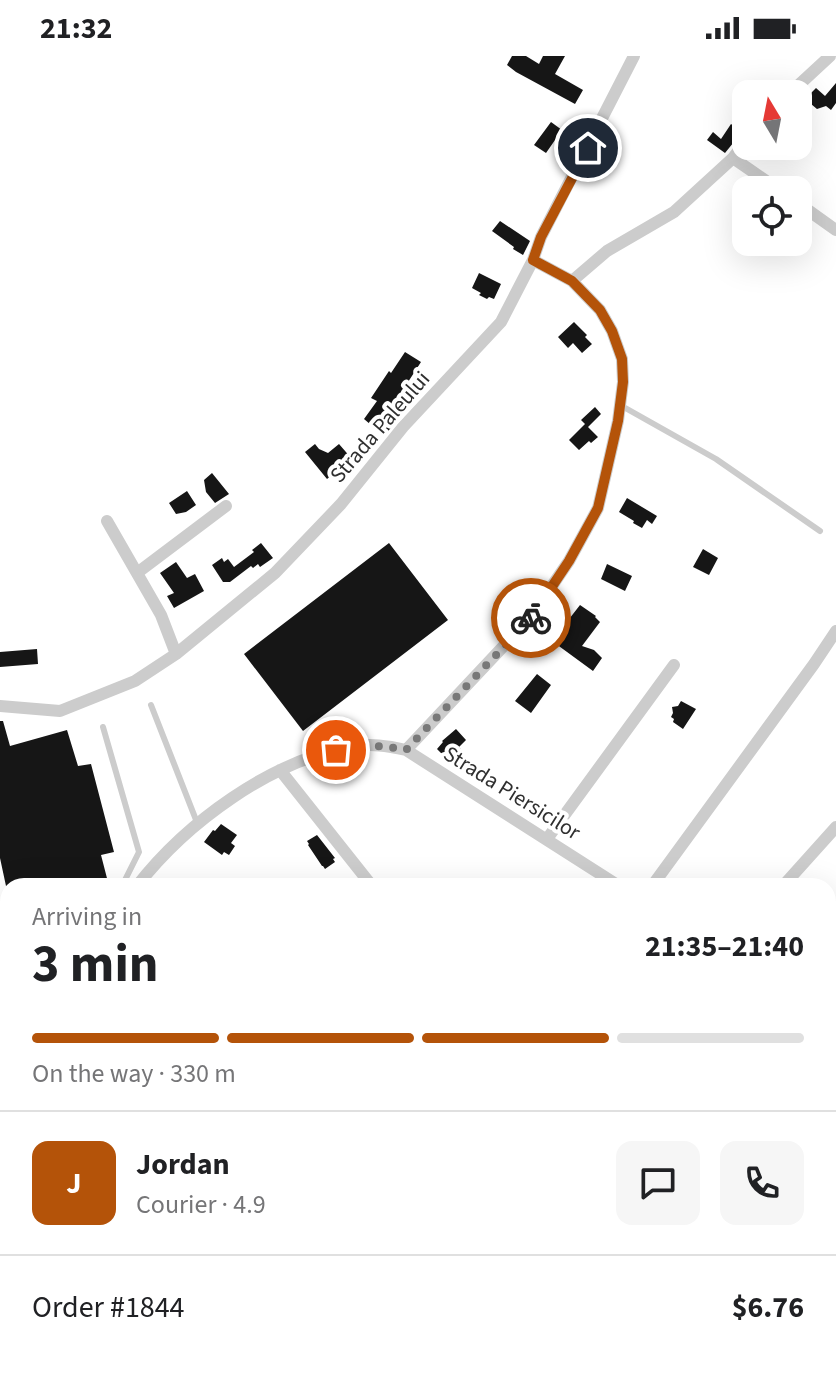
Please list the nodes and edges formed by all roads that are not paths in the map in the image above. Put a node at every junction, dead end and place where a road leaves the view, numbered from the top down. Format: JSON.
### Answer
{"nodes":[{"id":1,"x":634,"y":56,"type":"edge"},
{"id":2,"x":830,"y":56,"type":"edge"},
{"id":3,"x":804,"y":80,"type":"edge"},
{"id":4,"x":732,"y":159,"type":"edge"},
{"id":5,"x":736,"y":160,"type":"edge"},
{"id":6,"x":759,"y":176,"type":"edge"},
{"id":7,"x":812,"y":213,"type":"edge"},
{"id":8,"x":836,"y":230,"type":"edge"},
{"id":9,"x":533,"y":260,"type":"junction"},
{"id":10,"x":572,"y":281,"type":"junction"},
{"id":11,"x":620,"y":405,"type":"junction"},
{"id":12,"x":226,"y":506,"type":"dead end"},
{"id":13,"x":107,"y":521,"type":"dead end"},
{"id":14,"x":820,"y":531,"type":"dead end"},
{"id":15,"x":137,"y":573,"type":"junction"},
{"id":16,"x":836,"y":631,"type":"edge"},
{"id":17,"x":176,"y":654,"type":"junction"},
{"id":18,"x":674,"y":665,"type":"dead end"},
{"id":19,"x":151,"y":705,"type":"dead end"},
{"id":20,"x":0,"y":706,"type":"edge"},
{"id":21,"x":103,"y":727,"type":"dead end"},
{"id":22,"x":406,"y":750,"type":"junction"},
{"id":23,"x":280,"y":770,"type":"junction"},
{"id":24,"x":198,"y":825,"type":"junction"},
{"id":25,"x":836,"y":827,"type":"edge"},
{"id":26,"x":547,"y":839,"type":"junction"},
{"id":27,"x":820,"y":846,"type":"junction"},
{"id":28,"x":836,"y":847,"type":"edge"},
{"id":29,"x":126,"y":878,"type":"edge"},
{"id":30,"x":144,"y":878,"type":"edge"},
{"id":31,"x":366,"y":878,"type":"edge"},
{"id":32,"x":607,"y":878,"type":"edge"},
{"id":33,"x":658,"y":878,"type":"edge"},
{"id":34,"x":790,"y":878,"type":"edge"}],
"edges":[{"from":1,"to":9,"type":"street","name":"Strada Paleului"},
{"from":2,"to":3,"type":"street"},
{"from":4,"to":10,"type":"street"},
{"from":5,"to":6,"type":"street"},
{"from":7,"to":8,"type":"street"},
{"from":9,"to":10,"type":"street"},
{"from":9,"to":17,"type":"street","name":"Strada Paleului"},
{"from":10,"to":11,"type":"street"},
{"from":11,"to":14,"type":"lane"},
{"from":11,"to":22,"type":"street"},
{"from":12,"to":15,"type":"street"},
{"from":13,"to":15,"type":"street"},
{"from":15,"to":17,"type":"street"},
{"from":16,"to":33,"type":"street"},
{"from":17,"to":20,"type":"street","name":"Strada Paleului"},
{"from":18,"to":26,"type":"street"},
{"from":19,"to":24,"type":"lane"},
{"from":21,"to":29,"type":"lane"},
{"from":22,"to":23,"type":"street","name":"Strada Piersicilor"},
{"from":22,"to":26,"type":"street","name":"Strada Piersicilor"},
{"from":23,"to":24,"type":"street","name":"Strada Piersicilor"},
{"from":23,"to":31,"type":"street"},
{"from":24,"to":30,"type":"street","name":"Strada Piersicilor"},
{"from":25,"to":27,"type":"street"},
{"from":26,"to":32,"type":"street","name":"Strada Piersicilor"},
{"from":27,"to":28,"type":"street"},
{"from":27,"to":34,"type":"street"}]}
